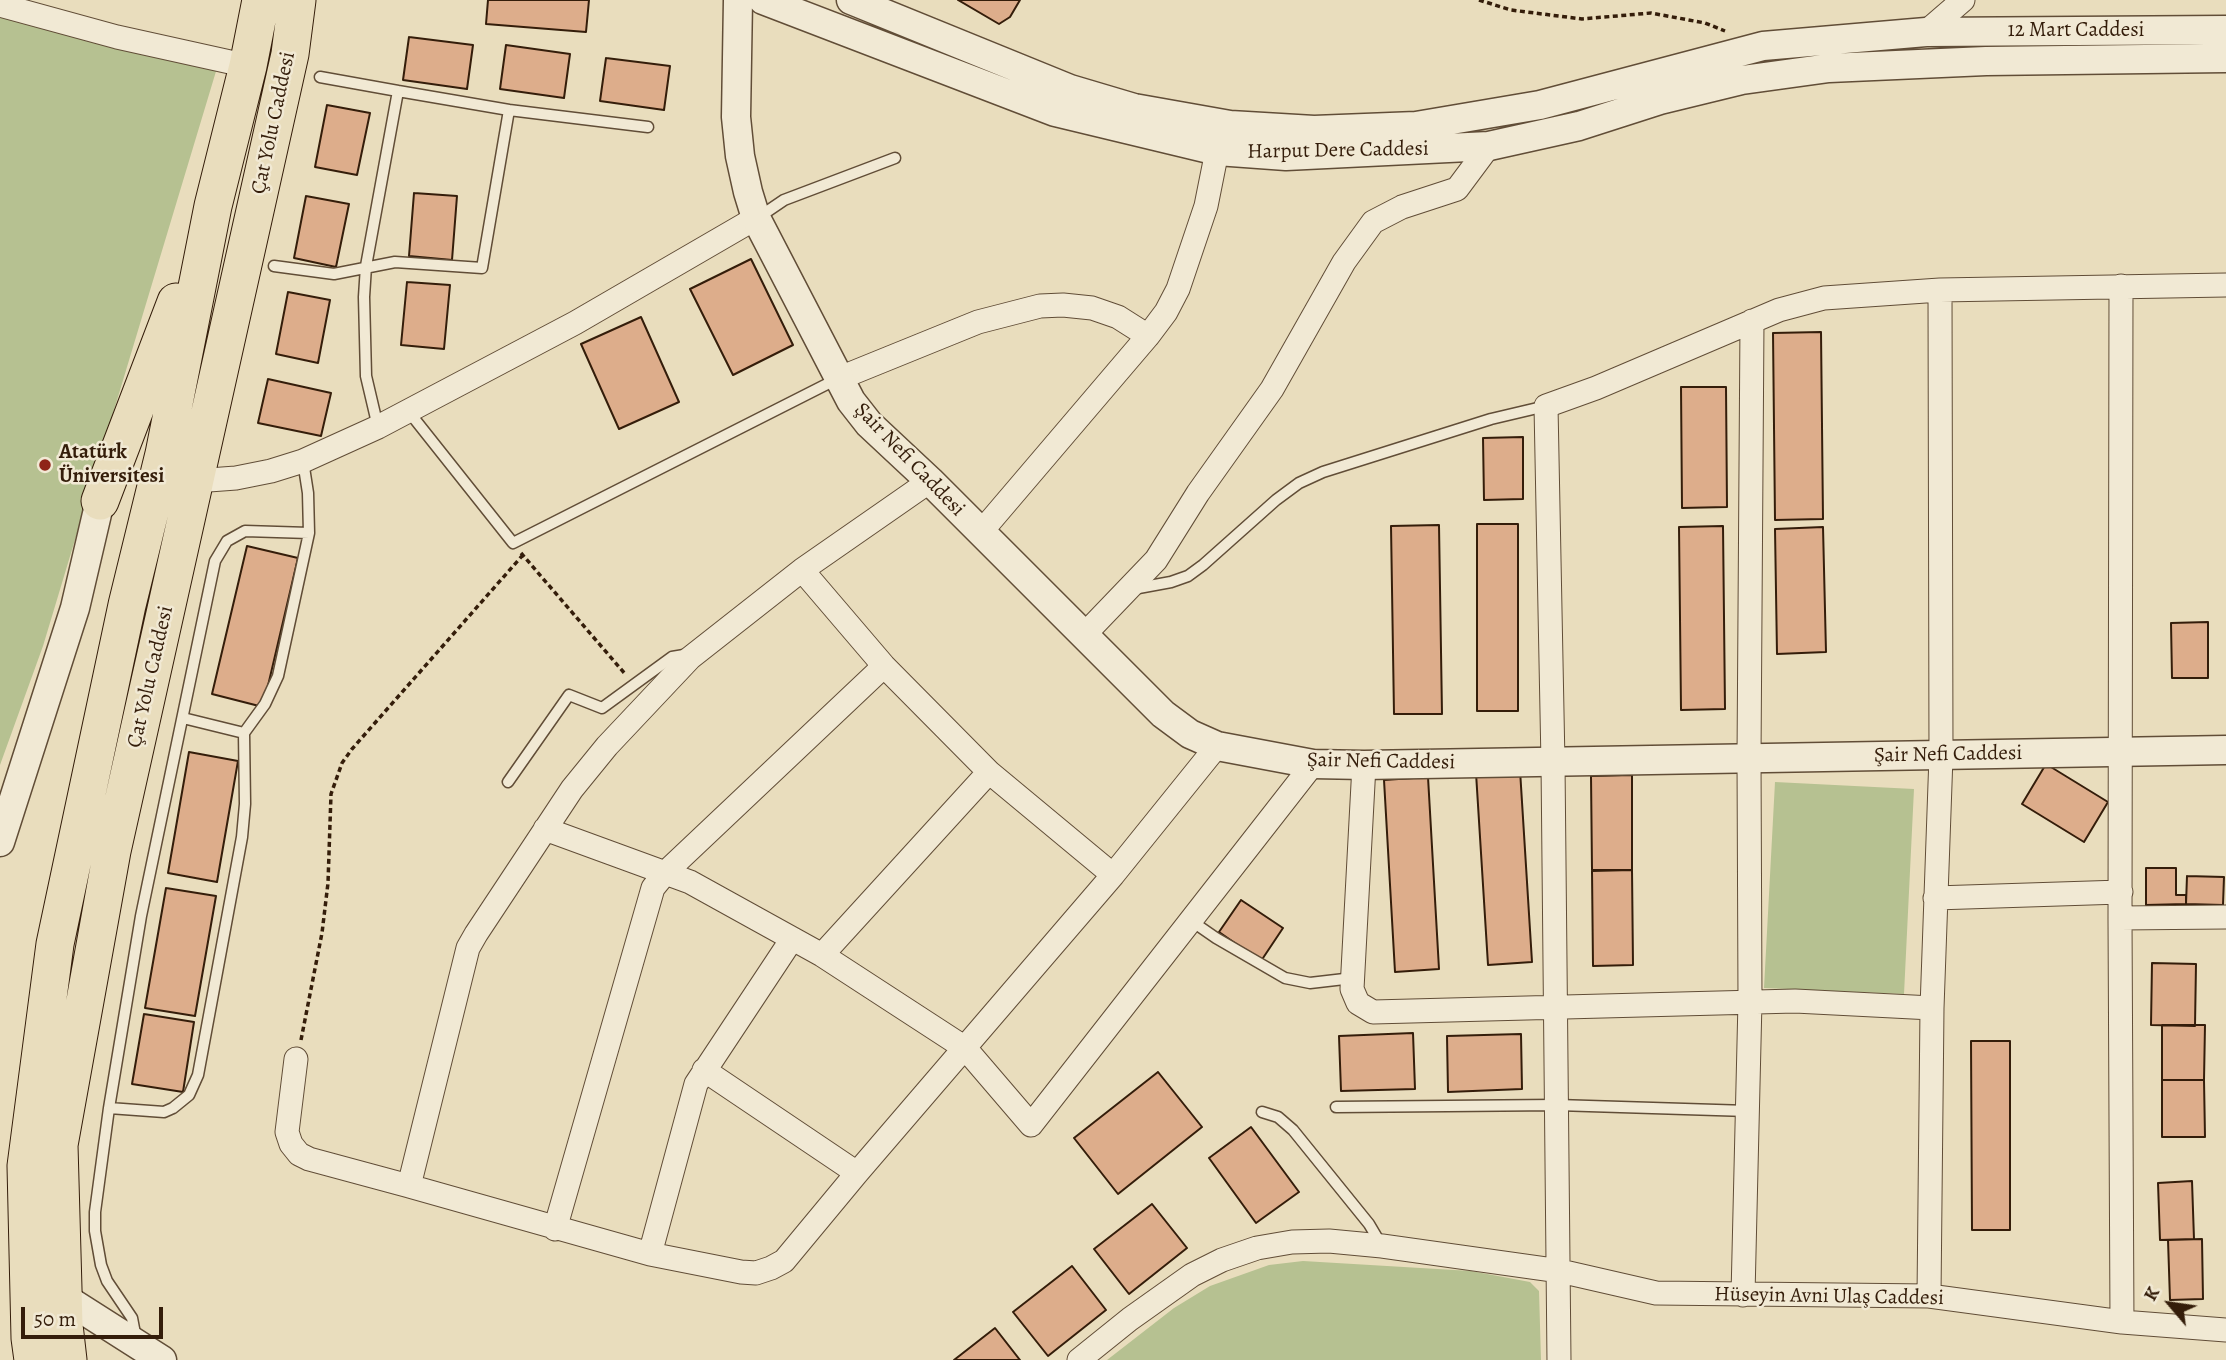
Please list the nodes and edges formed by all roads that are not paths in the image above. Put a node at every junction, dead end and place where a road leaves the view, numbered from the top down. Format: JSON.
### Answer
{"nodes":[{"id":1,"x":261,"y":0,"type":"edge"},
{"id":2,"x":297,"y":0,"type":"edge"},
{"id":3,"x":738,"y":0,"type":"edge"},
{"id":4,"x":763,"y":0,"type":"edge"},
{"id":5,"x":851,"y":0,"type":"edge"},
{"id":6,"x":1963,"y":0,"type":"edge"},
{"id":7,"x":0,"y":5,"type":"edge"},
{"id":8,"x":2226,"y":30,"type":"edge"},
{"id":9,"x":1926,"y":33,"type":"junction"},
{"id":10,"x":2226,"y":58,"type":"edge"},
{"id":11,"x":1928,"y":64,"type":"joint"},
{"id":12,"x":248,"y":66,"type":"junction"},
{"id":13,"x":320,"y":77,"type":"dead end"},
{"id":14,"x":398,"y":91,"type":"junction"},
{"id":15,"x":509,"y":110,"type":"junction"},
{"id":16,"x":648,"y":127,"type":"dead end"},
{"id":17,"x":1489,"y":146,"type":"junction"},
{"id":18,"x":1217,"y":151,"type":"junction"},
{"id":19,"x":895,"y":158,"type":"dead end"},
{"id":20,"x":213,"y":206,"type":"junction"},
{"id":21,"x":756,"y":218,"type":"junction"},
{"id":22,"x":274,"y":266,"type":"dead end"},
{"id":23,"x":366,"y":266,"type":"junction"},
{"id":24,"x":2226,"y":285,"type":"edge"},
{"id":25,"x":2121,"y":286,"type":"junction"},
{"id":26,"x":1940,"y":290,"type":"junction"},
{"id":27,"x":1752,"y":321,"type":"junction"},
{"id":28,"x":1148,"y":336,"type":"junction"},
{"id":29,"x":840,"y":378,"type":"junction"},
{"id":30,"x":1546,"y":406,"type":"junction"},
{"id":31,"x":410,"y":412,"type":"junction"},
{"id":32,"x":378,"y":426,"type":"junction"},
{"id":33,"x":303,"y":461,"type":"junction"},
{"id":34,"x":195,"y":481,"type":"junction"},
{"id":35,"x":930,"y":481,"type":"junction"},
{"id":36,"x":100,"y":501,"type":"joint"},
{"id":37,"x":981,"y":532,"type":"junction"},
{"id":38,"x":309,"y":533,"type":"junction"},
{"id":39,"x":802,"y":570,"type":"junction"},
{"id":40,"x":1130,"y":589,"type":"junction"},
{"id":41,"x":1085,"y":634,"type":"junction"},
{"id":42,"x":690,"y":658,"type":"junction"},
{"id":43,"x":884,"y":666,"type":"junction"},
{"id":44,"x":183,"y":718,"type":"junction"},
{"id":45,"x":244,"y":733,"type":"junction"},
{"id":46,"x":1217,"y":746,"type":"junction"},
{"id":47,"x":2226,"y":750,"type":"edge"},
{"id":48,"x":2121,"y":752,"type":"junction"},
{"id":49,"x":1941,"y":756,"type":"junction"},
{"id":50,"x":1749,"y":757,"type":"junction"},
{"id":51,"x":1553,"y":762,"type":"junction"},
{"id":52,"x":1313,"y":764,"type":"junction"},
{"id":53,"x":1364,"y":765,"type":"junction"},
{"id":54,"x":989,"y":772,"type":"junction"},
{"id":55,"x":508,"y":782,"type":"dead end"},
{"id":56,"x":545,"y":829,"type":"junction"},
{"id":57,"x":0,"y":842,"type":"edge"},
{"id":58,"x":666,"y":872,"type":"junction"},
{"id":59,"x":1113,"y":875,"type":"junction"},
{"id":60,"x":2121,"y":891,"type":"junction"},
{"id":61,"x":1935,"y":898,"type":"junction"},
{"id":62,"x":2226,"y":917,"type":"edge"},
{"id":63,"x":2120,"y":918,"type":"junction"},
{"id":64,"x":1190,"y":920,"type":"junction"},
{"id":65,"x":792,"y":939,"type":"junction"},
{"id":66,"x":822,"y":955,"type":"junction"},
{"id":67,"x":1353,"y":978,"type":"junction"},
{"id":68,"x":1750,"y":1001,"type":"junction"},
{"id":69,"x":1555,"y":1007,"type":"junction"},
{"id":70,"x":1932,"y":1008,"type":"junction"},
{"id":71,"x":965,"y":1048,"type":"junction"},
{"id":72,"x":296,"y":1059,"type":"road end"},
{"id":73,"x":704,"y":1070,"type":"junction"},
{"id":74,"x":1557,"y":1105,"type":"junction"},
{"id":75,"x":1336,"y":1107,"type":"dead end"},
{"id":76,"x":109,"y":1108,"type":"junction"},
{"id":77,"x":1748,"y":1111,"type":"junction"},
{"id":78,"x":1262,"y":1112,"type":"dead end"},
{"id":79,"x":857,"y":1173,"type":"junction"},
{"id":80,"x":409,"y":1186,"type":"junction"},
{"id":81,"x":555,"y":1229,"type":"junction"},
{"id":82,"x":1382,"y":1246,"type":"junction"},
{"id":83,"x":649,"y":1254,"type":"junction"},
{"id":84,"x":1560,"y":1271,"type":"junction"},
{"id":85,"x":1743,"y":1295,"type":"junction"},
{"id":86,"x":1929,"y":1296,"type":"junction"},
{"id":87,"x":63,"y":1297,"type":"junction"},
{"id":88,"x":2122,"y":1322,"type":"junction"},
{"id":89,"x":2226,"y":1330,"type":"edge"},
{"id":90,"x":136,"y":1342,"type":"junction"},
{"id":91,"x":33,"y":1360,"type":"edge"},
{"id":92,"x":68,"y":1360,"type":"edge"},
{"id":93,"x":162,"y":1360,"type":"edge"},
{"id":94,"x":1079,"y":1360,"type":"edge"},
{"id":95,"x":1559,"y":1360,"type":"edge"}],
"edges":[{"from":1,"to":12,"type":"highway","name":"Çat Yolu Caddesi"},
{"from":2,"to":34,"type":"highway","name":"Çat Yolu Caddesi"},
{"from":3,"to":21,"type":"street","name":"Şair Nefi Caddesi"},
{"from":4,"to":18,"type":"street","name":"Harput Dere Caddesi"},
{"from":5,"to":9,"type":"street","name":"Harput Dere Caddesi"},
{"from":6,"to":9,"type":"street"},
{"from":7,"to":12,"type":"street"},
{"from":8,"to":9,"type":"street","name":"12 Mart Caddesi"},
{"from":10,"to":11,"type":"street","name":"12 Mart Caddesi"},
{"from":11,"to":17,"type":"street","name":"Harput Dere Caddesi"},
{"from":12,"to":20,"type":"highway","name":"Çat Yolu Caddesi"},
{"from":13,"to":14,"type":"lane"},
{"from":14,"to":15,"type":"lane"},
{"from":14,"to":23,"type":"lane"},
{"from":15,"to":16,"type":"lane"},
{"from":15,"to":23,"type":"lane"},
{"from":17,"to":18,"type":"street","name":"Harput Dere Caddesi"},
{"from":17,"to":40,"type":"street"},
{"from":18,"to":28,"type":"street"},
{"from":19,"to":21,"type":"lane"},
{"from":20,"to":36,"type":"highway"},
{"from":20,"to":91,"type":"highway","name":"Çat Yolu Caddesi"},
{"from":21,"to":29,"type":"street","name":"Şair Nefi Caddesi"},
{"from":21,"to":31,"type":"street"},
{"from":22,"to":23,"type":"lane"},
{"from":23,"to":32,"type":"lane"},
{"from":24,"to":25,"type":"street"},
{"from":25,"to":26,"type":"street"},
{"from":25,"to":48,"type":"street"},
{"from":26,"to":27,"type":"street"},
{"from":26,"to":49,"type":"street"},
{"from":27,"to":30,"type":"street"},
{"from":27,"to":50,"type":"street"},
{"from":28,"to":29,"type":"street"},
{"from":28,"to":37,"type":"street"},
{"from":29,"to":31,"type":"lane"},
{"from":29,"to":35,"type":"street","name":"Şair Nefi Caddesi"},
{"from":30,"to":40,"type":"lane"},
{"from":30,"to":51,"type":"street"},
{"from":31,"to":32,"type":"street"},
{"from":32,"to":33,"type":"street"},
{"from":33,"to":34,"type":"street"},
{"from":33,"to":38,"type":"lane"},
{"from":34,"to":87,"type":"highway","name":"Çat Yolu Caddesi"},
{"from":35,"to":37,"type":"street","name":"Şair Nefi Caddesi"},
{"from":35,"to":39,"type":"street"},
{"from":36,"to":57,"type":"street"},
{"from":37,"to":41,"type":"street","name":"Şair Nefi Caddesi"},
{"from":38,"to":44,"type":"lane"},
{"from":38,"to":45,"type":"lane"},
{"from":39,"to":42,"type":"street"},
{"from":39,"to":43,"type":"street"},
{"from":40,"to":41,"type":"street"},
{"from":41,"to":46,"type":"street","name":"Şair Nefi Caddesi"},
{"from":42,"to":55,"type":"lane"},
{"from":42,"to":56,"type":"street"},
{"from":43,"to":54,"type":"street"},
{"from":43,"to":58,"type":"street"},
{"from":44,"to":45,"type":"lane"},
{"from":44,"to":76,"type":"lane"},
{"from":45,"to":76,"type":"lane"},
{"from":46,"to":52,"type":"street","name":"Şair Nefi Caddesi"},
{"from":46,"to":59,"type":"street"},
{"from":47,"to":48,"type":"street","name":"Şair Nefi Caddesi"},
{"from":48,"to":49,"type":"street","name":"Şair Nefi Caddesi"},
{"from":48,"to":60,"type":"street"},
{"from":49,"to":50,"type":"street","name":"Şair Nefi Caddesi"},
{"from":49,"to":61,"type":"street"},
{"from":50,"to":51,"type":"street","name":"Şair Nefi Caddesi"},
{"from":50,"to":68,"type":"street"},
{"from":51,"to":53,"type":"street","name":"Şair Nefi Caddesi"},
{"from":51,"to":69,"type":"street"},
{"from":52,"to":53,"type":"street","name":"Şair Nefi Caddesi"},
{"from":52,"to":64,"type":"street"},
{"from":53,"to":67,"type":"street"},
{"from":54,"to":59,"type":"street"},
{"from":54,"to":66,"type":"street"},
{"from":56,"to":58,"type":"street"},
{"from":56,"to":80,"type":"street"},
{"from":58,"to":65,"type":"street"},
{"from":58,"to":81,"type":"street"},
{"from":59,"to":71,"type":"street"},
{"from":60,"to":61,"type":"street"},
{"from":60,"to":63,"type":"street"},
{"from":61,"to":70,"type":"street"},
{"from":62,"to":63,"type":"street"},
{"from":63,"to":88,"type":"street"},
{"from":64,"to":67,"type":"lane"},
{"from":64,"to":71,"type":"street"},
{"from":65,"to":66,"type":"street"},
{"from":65,"to":73,"type":"street"},
{"from":66,"to":71,"type":"street"},
{"from":67,"to":69,"type":"street"},
{"from":68,"to":69,"type":"street"},
{"from":68,"to":70,"type":"street"},
{"from":68,"to":77,"type":"street"},
{"from":69,"to":74,"type":"street"},
{"from":70,"to":86,"type":"street"},
{"from":71,"to":79,"type":"street"},
{"from":72,"to":80,"type":"street"},
{"from":73,"to":79,"type":"street"},
{"from":73,"to":83,"type":"street"},
{"from":74,"to":75,"type":"lane"},
{"from":74,"to":77,"type":"lane"},
{"from":74,"to":84,"type":"street"},
{"from":76,"to":90,"type":"lane"},
{"from":77,"to":85,"type":"street"},
{"from":78,"to":82,"type":"lane"},
{"from":79,"to":83,"type":"street"},
{"from":80,"to":81,"type":"street"},
{"from":81,"to":83,"type":"street"},
{"from":82,"to":84,"type":"street","name":"Hüseyin Avni Ulaş Caddesi"},
{"from":82,"to":94,"type":"street","name":"Hüseyin Avni Ulaş Caddesi"},
{"from":84,"to":85,"type":"street","name":"Hüseyin Avni Ulaş Caddesi"},
{"from":84,"to":95,"type":"street"},
{"from":85,"to":86,"type":"street","name":"Hüseyin Avni Ulaş Caddesi"},
{"from":86,"to":88,"type":"street","name":"Hüseyin Avni Ulaş Caddesi"},
{"from":87,"to":90,"type":"street"},
{"from":87,"to":92,"type":"highway","name":"Çat Yolu Caddesi"},
{"from":88,"to":89,"type":"street","name":"Hüseyin Avni Ulaş Caddesi"},
{"from":90,"to":93,"type":"street"}]}
